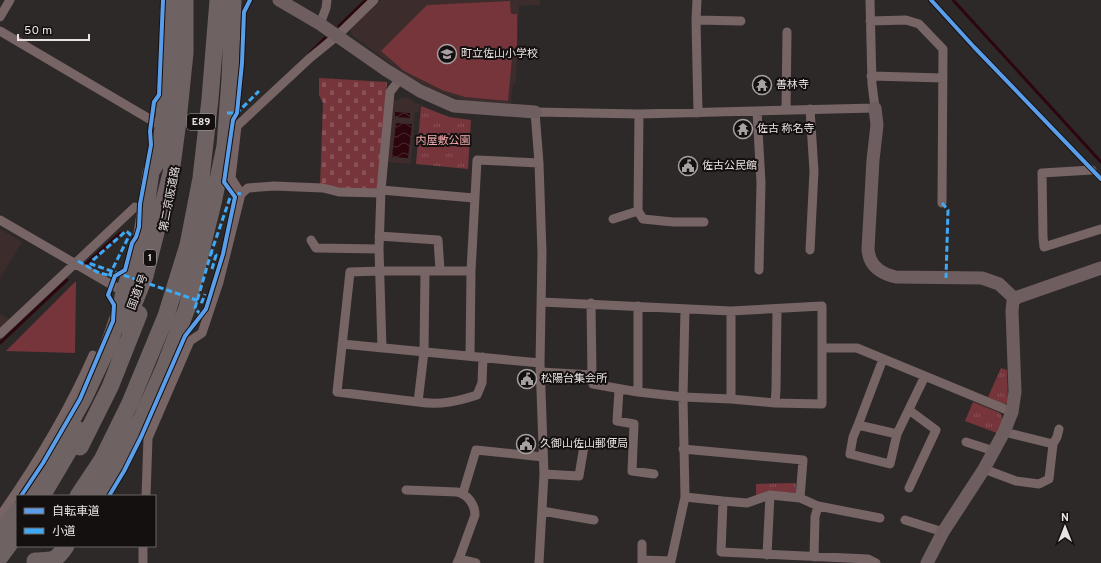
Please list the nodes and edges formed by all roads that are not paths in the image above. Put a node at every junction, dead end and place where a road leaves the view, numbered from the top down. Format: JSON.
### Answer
{"nodes":[{"id":1,"x":10,"y":0,"type":"edge"},
{"id":2,"x":170,"y":0,"type":"edge"},
{"id":3,"x":175,"y":0,"type":"edge"},
{"id":4,"x":185,"y":0,"type":"edge"},
{"id":5,"x":191,"y":0,"type":"edge"},
{"id":6,"x":209,"y":0,"type":"edge"},
{"id":7,"x":218,"y":0,"type":"edge"},
{"id":8,"x":233,"y":0,"type":"edge"},
{"id":9,"x":279,"y":0,"type":"edge"},
{"id":10,"x":327,"y":0,"type":"edge"},
{"id":11,"x":374,"y":0,"type":"edge"},
{"id":12,"x":697,"y":0,"type":"edge"},
{"id":13,"x":870,"y":0,"type":"edge"},
{"id":14,"x":0,"y":17,"type":"edge"},
{"id":15,"x":696,"y":20,"type":"junction"},
{"id":16,"x":741,"y":21,"type":"dead end"},
{"id":17,"x":870,"y":21,"type":"junction"},
{"id":18,"x":320,"y":24,"type":"junction"},
{"id":19,"x":0,"y":31,"type":"edge"},
{"id":20,"x":787,"y":32,"type":"dead end"},
{"id":21,"x":337,"y":36,"type":"junction"},
{"id":22,"x":185,"y":53,"type":"junction"},
{"id":23,"x":872,"y":76,"type":"junction"},
{"id":24,"x":943,"y":78,"type":"junction"},
{"id":25,"x":230,"y":79,"type":"junction"},
{"id":26,"x":400,"y":79,"type":"junction"},
{"id":27,"x":210,"y":100,"type":"junction"},
{"id":28,"x":875,"y":108,"type":"junction"},
{"id":29,"x":810,"y":109,"type":"junction"},
{"id":30,"x":786,"y":110,"type":"junction"},
{"id":31,"x":757,"y":111,"type":"junction"},
{"id":32,"x":535,"y":112,"type":"junction"},
{"id":33,"x":698,"y":113,"type":"junction"},
{"id":34,"x":639,"y":114,"type":"junction"},
{"id":35,"x":164,"y":127,"type":"junction"},
{"id":36,"x":159,"y":158,"type":"junction"},
{"id":37,"x":539,"y":163,"type":"junction"},
{"id":38,"x":1092,"y":170,"type":"dead end"},
{"id":39,"x":381,"y":191,"type":"junction"},
{"id":40,"x":241,"y":194,"type":"junction"},
{"id":41,"x":474,"y":198,"type":"junction"},
{"id":42,"x":942,"y":202,"type":"dead end"},
{"id":43,"x":135,"y":207,"type":"dead end"},
{"id":44,"x":638,"y":211,"type":"junction"},
{"id":45,"x":613,"y":219,"type":"dead end"},
{"id":46,"x":0,"y":220,"type":"edge"},
{"id":47,"x":704,"y":222,"type":"dead end"},
{"id":48,"x":1101,"y":229,"type":"edge"},
{"id":49,"x":379,"y":236,"type":"junction"},
{"id":50,"x":311,"y":240,"type":"dead end"},
{"id":51,"x":379,"y":249,"type":"junction"},
{"id":52,"x":810,"y":250,"type":"dead end"},
{"id":53,"x":75,"y":264,"type":"junction"},
{"id":54,"x":1101,"y":268,"type":"edge"},
{"id":55,"x":440,"y":270,"type":"junction"},
{"id":56,"x":759,"y":270,"type":"dead end"},
{"id":57,"x":380,"y":271,"type":"junction"},
{"id":58,"x":425,"y":271,"type":"junction"},
{"id":59,"x":471,"y":271,"type":"junction"},
{"id":60,"x":145,"y":276,"type":"junction"},
{"id":61,"x":124,"y":292,"type":"junction"},
{"id":62,"x":1015,"y":299,"type":"junction"},
{"id":63,"x":542,"y":302,"type":"junction"},
{"id":64,"x":591,"y":303,"type":"junction"},
{"id":65,"x":638,"y":306,"type":"junction"},
{"id":66,"x":684,"y":309,"type":"junction"},
{"id":67,"x":777,"y":309,"type":"junction"},
{"id":68,"x":731,"y":311,"type":"junction"},
{"id":69,"x":0,"y":334,"type":"edge"},
{"id":70,"x":342,"y":344,"type":"junction"},
{"id":71,"x":382,"y":348,"type":"junction"},
{"id":72,"x":822,"y":348,"type":"junction"},
{"id":73,"x":424,"y":352,"type":"junction"},
{"id":74,"x":93,"y":355,"type":"dead end"},
{"id":75,"x":470,"y":356,"type":"junction"},
{"id":76,"x":483,"y":357,"type":"junction"},
{"id":77,"x":883,"y":359,"type":"junction"},
{"id":78,"x":541,"y":368,"type":"junction"},
{"id":79,"x":592,"y":375,"type":"junction"},
{"id":80,"x":925,"y":376,"type":"junction"},
{"id":81,"x":619,"y":390,"type":"junction"},
{"id":82,"x":638,"y":392,"type":"junction"},
{"id":83,"x":683,"y":397,"type":"junction"},
{"id":84,"x":731,"y":399,"type":"junction"},
{"id":85,"x":418,"y":402,"type":"junction"},
{"id":86,"x":775,"y":403,"type":"junction"},
{"id":87,"x":909,"y":410,"type":"junction"},
{"id":88,"x":1012,"y":412,"type":"junction"},
{"id":89,"x":858,"y":425,"type":"junction"},
{"id":90,"x":1059,"y":429,"type":"dead end"},
{"id":91,"x":1004,"y":432,"type":"junction"},
{"id":92,"x":897,"y":434,"type":"junction"},
{"id":93,"x":966,"y":442,"type":"dead end"},
{"id":94,"x":1053,"y":444,"type":"junction"},
{"id":95,"x":584,"y":446,"type":"dead end"},
{"id":96,"x":684,"y":449,"type":"junction"},
{"id":97,"x":994,"y":451,"type":"junction"},
{"id":98,"x":543,"y":456,"type":"junction"},
{"id":99,"x":984,"y":469,"type":"junction"},
{"id":100,"x":544,"y":474,"type":"junction"},
{"id":101,"x":654,"y":474,"type":"dead end"},
{"id":102,"x":909,"y":488,"type":"dead end"},
{"id":103,"x":406,"y":490,"type":"dead end"},
{"id":104,"x":463,"y":493,"type":"junction"},
{"id":105,"x":20,"y":495,"type":"edge"},
{"id":106,"x":28,"y":495,"type":"edge"},
{"id":107,"x":43,"y":495,"type":"edge"},
{"id":108,"x":53,"y":495,"type":"edge"},
{"id":109,"x":74,"y":495,"type":"edge"},
{"id":110,"x":79,"y":495,"type":"edge"},
{"id":111,"x":98,"y":495,"type":"edge"},
{"id":112,"x":146,"y":495,"type":"edge"},
{"id":113,"x":770,"y":496,"type":"junction"},
{"id":114,"x":685,"y":497,"type":"junction"},
{"id":115,"x":800,"y":498,"type":"junction"},
{"id":116,"x":723,"y":501,"type":"junction"},
{"id":117,"x":818,"y":506,"type":"junction"},
{"id":118,"x":16,"y":508,"type":"edge"},
{"id":119,"x":542,"y":511,"type":"junction"},
{"id":120,"x":880,"y":518,"type":"dead end"},
{"id":121,"x":12,"y":519,"type":"edge"},
{"id":122,"x":594,"y":520,"type":"dead end"},
{"id":123,"x":905,"y":520,"type":"dead end"},
{"id":124,"x":943,"y":532,"type":"junction"},
{"id":125,"x":0,"y":534,"type":"edge"},
{"id":126,"x":642,"y":544,"type":"dead end"},
{"id":127,"x":17,"y":547,"type":"edge"},
{"id":128,"x":44,"y":547,"type":"edge"},
{"id":129,"x":65,"y":547,"type":"edge"},
{"id":130,"x":143,"y":547,"type":"edge"},
{"id":131,"x":767,"y":555,"type":"junction"},
{"id":132,"x":0,"y":557,"type":"edge"},
{"id":133,"x":814,"y":557,"type":"junction"},
{"id":134,"x":34,"y":558,"type":"edge"},
{"id":135,"x":458,"y":561,"type":"edge"},
{"id":136,"x":642,"y":561,"type":"edge"},
{"id":137,"x":5,"y":563,"type":"edge"},
{"id":138,"x":143,"y":563,"type":"edge"},
{"id":139,"x":476,"y":563,"type":"edge"},
{"id":140,"x":539,"y":563,"type":"edge"},
{"id":141,"x":876,"y":563,"type":"edge"},
{"id":142,"x":927,"y":563,"type":"edge"}],
"edges":[{"from":1,"to":14,"type":"street"},
{"from":2,"to":35,"type":"highway"},
{"from":3,"to":22,"type":"highway"},
{"from":4,"to":22,"type":"highway","name":"国道1号","number":"1"},
{"from":5,"to":108,"type":"highway","name":"第二京阪道路","number":"E89"},
{"from":6,"to":109,"type":"highway","name":"第二京阪道路","number":"E89"},
{"from":7,"to":27,"type":"highway"},
{"from":8,"to":25,"type":"highway"},
{"from":9,"to":18,"type":"street"},
{"from":10,"to":18,"type":"street"},
{"from":11,"to":21,"type":"street"},
{"from":12,"to":15,"type":"street"},
{"from":13,"to":17,"type":"street"},
{"from":15,"to":16,"type":"street"},
{"from":15,"to":33,"type":"street"},
{"from":17,"to":23,"type":"street"},
{"from":17,"to":24,"type":"street"},
{"from":18,"to":21,"type":"street"},
{"from":19,"to":35,"type":"street"},
{"from":20,"to":30,"type":"street"},
{"from":21,"to":26,"type":"street"},
{"from":21,"to":40,"type":"street"},
{"from":22,"to":60,"type":"highway","name":"国道1号","number":"1"},
{"from":23,"to":24,"type":"street"},
{"from":23,"to":28,"type":"street"},
{"from":24,"to":42,"type":"street"},
{"from":25,"to":27,"type":"highway"},
{"from":25,"to":111,"type":"highway"},
{"from":26,"to":32,"type":"street"},
{"from":26,"to":39,"type":"street"},
{"from":27,"to":110,"type":"highway"},
{"from":28,"to":29,"type":"street"},
{"from":28,"to":62,"type":"street"},
{"from":29,"to":30,"type":"street"},
{"from":29,"to":52,"type":"street"},
{"from":30,"to":31,"type":"street"},
{"from":31,"to":33,"type":"street"},
{"from":31,"to":56,"type":"street"},
{"from":32,"to":34,"type":"street"},
{"from":32,"to":37,"type":"street"},
{"from":33,"to":34,"type":"street"},
{"from":34,"to":44,"type":"street"},
{"from":35,"to":36,"type":"highway"},
{"from":36,"to":60,"type":"highway"},
{"from":36,"to":61,"type":"highway"},
{"from":37,"to":41,"type":"street"},
{"from":37,"to":63,"type":"street"},
{"from":38,"to":48,"type":"street"},
{"from":39,"to":40,"type":"street"},
{"from":39,"to":41,"type":"street"},
{"from":39,"to":49,"type":"street"},
{"from":40,"to":112,"type":"street"},
{"from":41,"to":59,"type":"street"},
{"from":43,"to":53,"type":"street"},
{"from":44,"to":45,"type":"street"},
{"from":44,"to":47,"type":"street"},
{"from":46,"to":53,"type":"street"},
{"from":49,"to":51,"type":"street"},
{"from":49,"to":55,"type":"street"},
{"from":50,"to":51,"type":"street"},
{"from":51,"to":57,"type":"street"},
{"from":53,"to":61,"type":"street"},
{"from":53,"to":69,"type":"street"},
{"from":54,"to":62,"type":"street"},
{"from":55,"to":58,"type":"street"},
{"from":55,"to":59,"type":"street"},
{"from":57,"to":58,"type":"street"},
{"from":57,"to":70,"type":"street"},
{"from":57,"to":71,"type":"street"},
{"from":58,"to":73,"type":"street"},
{"from":59,"to":75,"type":"street"},
{"from":60,"to":107,"type":"highway","name":"国道1号","number":"1"},
{"from":61,"to":106,"type":"highway"},
{"from":62,"to":88,"type":"street"},
{"from":63,"to":64,"type":"street"},
{"from":63,"to":78,"type":"street"},
{"from":64,"to":65,"type":"street"},
{"from":64,"to":79,"type":"street"},
{"from":65,"to":66,"type":"street"},
{"from":65,"to":82,"type":"street"},
{"from":66,"to":68,"type":"street"},
{"from":66,"to":83,"type":"street"},
{"from":67,"to":68,"type":"street"},
{"from":67,"to":72,"type":"street"},
{"from":67,"to":86,"type":"street"},
{"from":68,"to":84,"type":"street"},
{"from":70,"to":71,"type":"street"},
{"from":70,"to":85,"type":"street"},
{"from":71,"to":73,"type":"street"},
{"from":72,"to":77,"type":"street"},
{"from":72,"to":86,"type":"street"},
{"from":73,"to":75,"type":"street"},
{"from":73,"to":85,"type":"street"},
{"from":74,"to":105,"type":"street"},
{"from":75,"to":76,"type":"street"},
{"from":76,"to":78,"type":"street"},
{"from":76,"to":85,"type":"street"},
{"from":77,"to":80,"type":"street"},
{"from":77,"to":89,"type":"street"},
{"from":78,"to":79,"type":"street"},
{"from":78,"to":98,"type":"street"},
{"from":79,"to":81,"type":"street"},
{"from":80,"to":87,"type":"street"},
{"from":80,"to":88,"type":"street"},
{"from":81,"to":82,"type":"street"},
{"from":81,"to":101,"type":"street"},
{"from":82,"to":83,"type":"street"},
{"from":83,"to":84,"type":"street"},
{"from":83,"to":96,"type":"street"},
{"from":84,"to":86,"type":"street"},
{"from":87,"to":92,"type":"street"},
{"from":87,"to":102,"type":"street"},
{"from":88,"to":91,"type":"street"},
{"from":89,"to":92,"type":"street"},
{"from":89,"to":92,"type":"street"},
{"from":90,"to":94,"type":"street"},
{"from":91,"to":94,"type":"street"},
{"from":91,"to":97,"type":"street"},
{"from":93,"to":97,"type":"street"},
{"from":94,"to":99,"type":"street"},
{"from":95,"to":100,"type":"street"},
{"from":96,"to":114,"type":"street"},
{"from":96,"to":115,"type":"street"},
{"from":97,"to":99,"type":"street"},
{"from":98,"to":100,"type":"street"},
{"from":98,"to":104,"type":"street"},
{"from":99,"to":124,"type":"street"},
{"from":100,"to":119,"type":"street"},
{"from":103,"to":104,"type":"street"},
{"from":104,"to":135,"type":"street"},
{"from":113,"to":115,"type":"street"},
{"from":113,"to":116,"type":"street"},
{"from":113,"to":131,"type":"street"},
{"from":114,"to":116,"type":"street"},
{"from":114,"to":136,"type":"street"},
{"from":115,"to":117,"type":"street"},
{"from":116,"to":131,"type":"street"},
{"from":117,"to":120,"type":"street"},
{"from":117,"to":133,"type":"street"},
{"from":118,"to":121,"type":"street"},
{"from":119,"to":122,"type":"street"},
{"from":119,"to":140,"type":"street"},
{"from":121,"to":125,"type":"highway"},
{"from":121,"to":132,"type":"highway"},
{"from":123,"to":124,"type":"street"},
{"from":124,"to":142,"type":"street"},
{"from":126,"to":136,"type":"street"},
{"from":127,"to":137,"type":"highway"},
{"from":128,"to":134,"type":"highway"},
{"from":129,"to":134,"type":"highway"},
{"from":130,"to":138,"type":"street"},
{"from":131,"to":133,"type":"street"},
{"from":133,"to":141,"type":"street"},
{"from":135,"to":139,"type":"street"}]}
